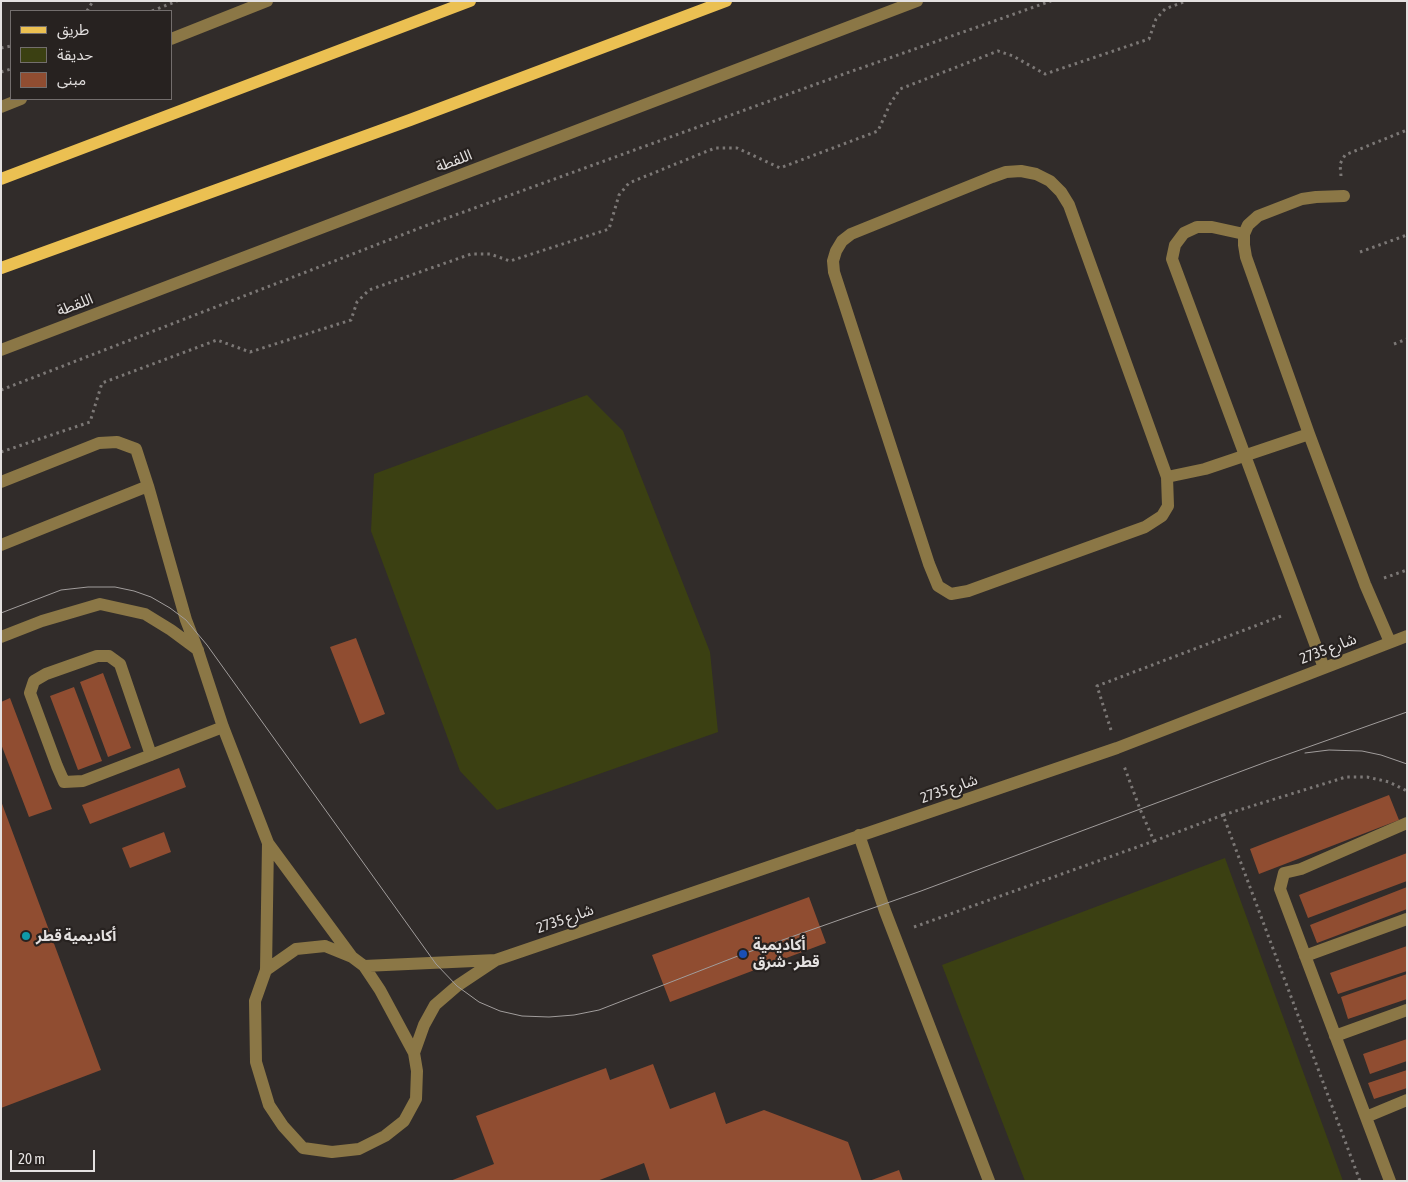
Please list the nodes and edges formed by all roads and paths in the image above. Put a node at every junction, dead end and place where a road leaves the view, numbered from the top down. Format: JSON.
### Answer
{"nodes":[{"id":1,"x":177,"y":1,"type":"edge"},
{"id":2,"x":267,"y":1,"type":"edge"},
{"id":3,"x":470,"y":1,"type":"edge"},
{"id":4,"x":726,"y":1,"type":"edge"},
{"id":5,"x":918,"y":1,"type":"edge"},
{"id":6,"x":1051,"y":1,"type":"edge"},
{"id":7,"x":1186,"y":1,"type":"edge"},
{"id":8,"x":154,"y":10,"type":"edge"},
{"id":9,"x":172,"y":39,"type":"edge"},
{"id":10,"x":18,"y":100,"type":"edge"},
{"id":11,"x":1,"y":107,"type":"edge"},
{"id":12,"x":1407,"y":130,"type":"edge"},
{"id":13,"x":1,"y":179,"type":"edge"},
{"id":14,"x":1344,"y":196,"type":"joint"},
{"id":15,"x":1244,"y":234,"type":"junction"},
{"id":16,"x":1407,"y":235,"type":"edge"},
{"id":17,"x":1360,"y":252,"type":"dead end"},
{"id":18,"x":1,"y":268,"type":"edge"},
{"id":19,"x":1407,"y":339,"type":"edge"},
{"id":20,"x":1394,"y":344,"type":"dead end"},
{"id":21,"x":1,"y":350,"type":"edge"},
{"id":22,"x":1,"y":390,"type":"edge"},
{"id":23,"x":1309,"y":434,"type":"junction"},
{"id":24,"x":1,"y":452,"type":"edge"},
{"id":25,"x":1245,"y":455,"type":"junction"},
{"id":26,"x":1167,"y":478,"type":"junction"},
{"id":27,"x":1,"y":482,"type":"edge"},
{"id":28,"x":148,"y":486,"type":"junction"},
{"id":29,"x":1,"y":545,"type":"edge"},
{"id":30,"x":1303,"y":608,"type":"junction"},
{"id":31,"x":1407,"y":636,"type":"edge"},
{"id":32,"x":1,"y":637,"type":"edge"},
{"id":33,"x":1390,"y":642,"type":"junction"},
{"id":34,"x":198,"y":651,"type":"junction"},
{"id":35,"x":1324,"y":668,"type":"junction"},
{"id":36,"x":223,"y":727,"type":"junction"},
{"id":37,"x":1117,"y":748,"type":"junction"},
{"id":38,"x":152,"y":755,"type":"junction"},
{"id":39,"x":1407,"y":791,"type":"edge"},
{"id":40,"x":1223,"y":815,"type":"junction"},
{"id":41,"x":1407,"y":823,"type":"edge"},
{"id":42,"x":859,"y":835,"type":"junction"},
{"id":43,"x":1154,"y":841,"type":"junction"},
{"id":44,"x":268,"y":843,"type":"junction"},
{"id":45,"x":1407,"y":919,"type":"edge"},
{"id":46,"x":894,"y":934,"type":"junction"},
{"id":47,"x":1305,"y":956,"type":"junction"},
{"id":48,"x":352,"y":957,"type":"junction"},
{"id":49,"x":496,"y":960,"type":"junction"},
{"id":50,"x":364,"y":966,"type":"junction"},
{"id":51,"x":266,"y":970,"type":"junction"},
{"id":52,"x":1407,"y":1010,"type":"edge"},
{"id":53,"x":1335,"y":1036,"type":"junction"},
{"id":54,"x":414,"y":1053,"type":"junction"},
{"id":55,"x":1407,"y":1100,"type":"edge"},
{"id":56,"x":1366,"y":1117,"type":"junction"},
{"id":57,"x":989,"y":1181,"type":"edge"},
{"id":58,"x":1360,"y":1181,"type":"edge"},
{"id":59,"x":1390,"y":1181,"type":"edge"}],
"edges":[{"from":1,"to":8,"type":"path"},
{"from":2,"to":9,"type":"street"},
{"from":3,"to":13,"type":"main road"},
{"from":4,"to":18,"type":"main road"},
{"from":5,"to":21,"type":"street","name":"اللقطة"},
{"from":6,"to":22,"type":"path"},
{"from":7,"to":24,"type":"path"},
{"from":10,"to":11,"type":"street"},
{"from":12,"to":14,"type":"path"},
{"from":14,"to":15,"type":"street"},
{"from":15,"to":23,"type":"street"},
{"from":15,"to":25,"type":"street"},
{"from":16,"to":17,"type":"path"},
{"from":19,"to":20,"type":"path"},
{"from":23,"to":25,"type":"street"},
{"from":23,"to":33,"type":"street"},
{"from":25,"to":26,"type":"street"},
{"from":25,"to":30,"type":"street"},
{"from":26,"to":26,"type":"street"},
{"from":27,"to":28,"type":"street"},
{"from":28,"to":29,"type":"street"},
{"from":28,"to":34,"type":"street"},
{"from":30,"to":35,"type":"street"},
{"from":30,"to":37,"type":"path"},
{"from":31,"to":33,"type":"street","name":"شارع 2735"},
{"from":32,"to":34,"type":"street"},
{"from":33,"to":35,"type":"street","name":"شارع 2735"},
{"from":34,"to":36,"type":"street"},
{"from":35,"to":37,"type":"street","name":"شارع 2735"},
{"from":36,"to":38,"type":"street"},
{"from":36,"to":44,"type":"street"},
{"from":37,"to":42,"type":"street","name":"شارع 2735"},
{"from":37,"to":43,"type":"path"},
{"from":38,"to":38,"type":"street"},
{"from":39,"to":40,"type":"path"},
{"from":40,"to":43,"type":"path"},
{"from":40,"to":58,"type":"path"},
{"from":41,"to":47,"type":"street"},
{"from":42,"to":46,"type":"street"},
{"from":42,"to":49,"type":"street","name":"شارع 2735"},
{"from":43,"to":46,"type":"path"},
{"from":44,"to":48,"type":"street"},
{"from":44,"to":51,"type":"street"},
{"from":45,"to":47,"type":"street"},
{"from":46,"to":57,"type":"street"},
{"from":47,"to":53,"type":"street"},
{"from":48,"to":50,"type":"street"},
{"from":48,"to":51,"type":"street"},
{"from":49,"to":50,"type":"street","name":"شارع 2735"},
{"from":49,"to":54,"type":"street","name":"شارع 2735"},
{"from":50,"to":54,"type":"street"},
{"from":51,"to":54,"type":"street"},
{"from":52,"to":53,"type":"street"},
{"from":53,"to":56,"type":"street"},
{"from":55,"to":56,"type":"street"},
{"from":56,"to":59,"type":"street"}]}
